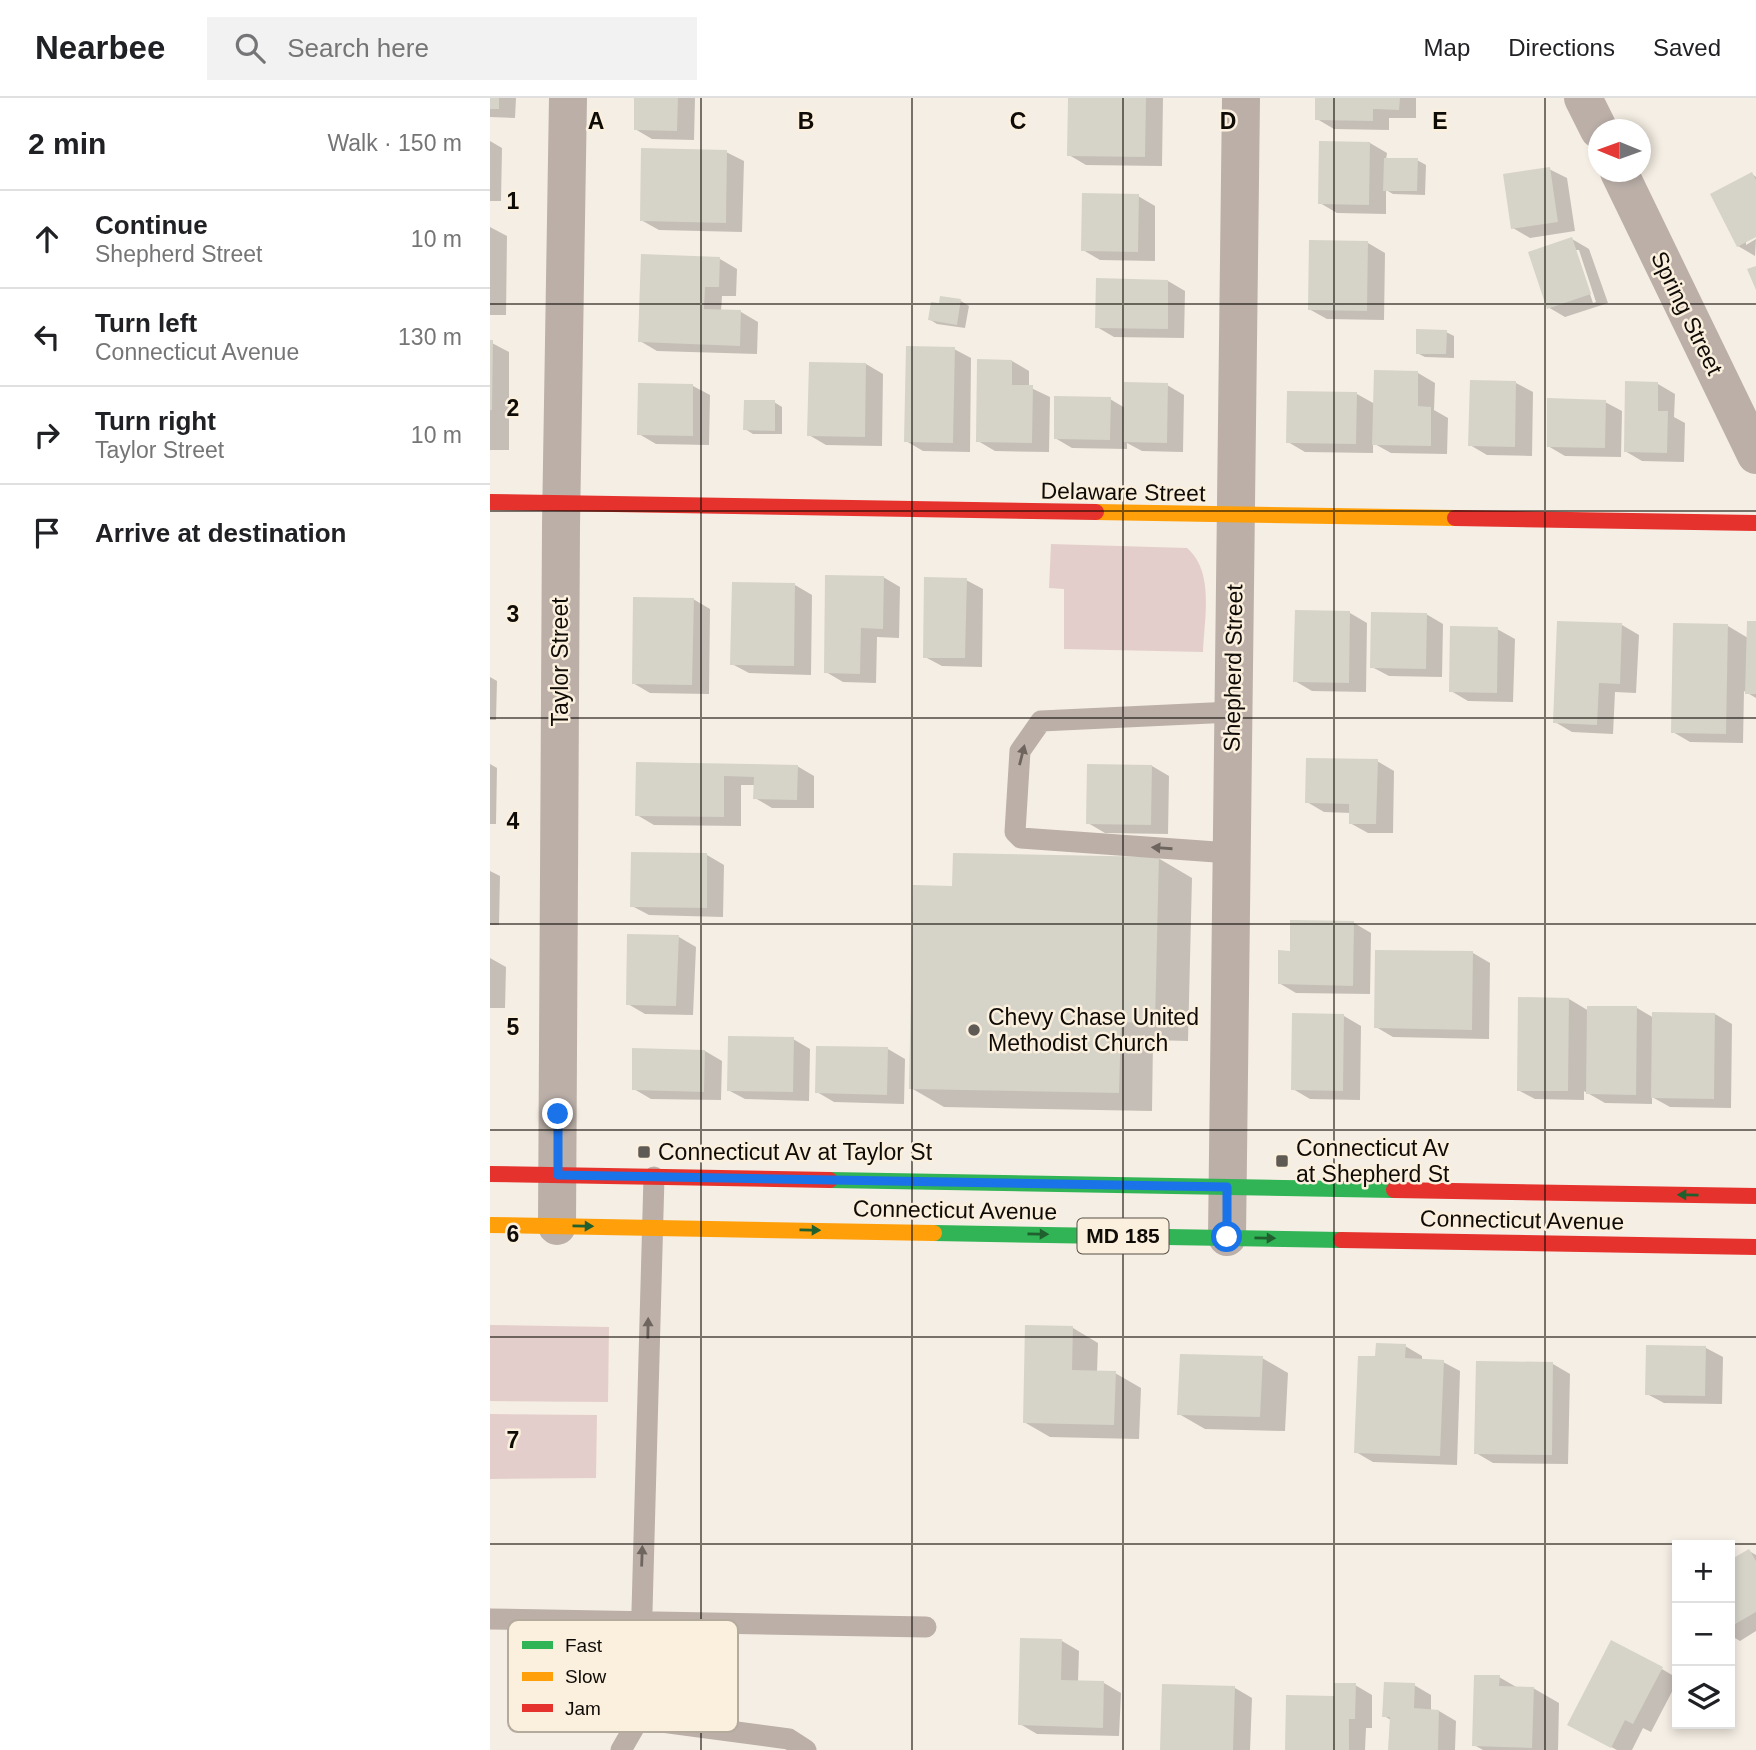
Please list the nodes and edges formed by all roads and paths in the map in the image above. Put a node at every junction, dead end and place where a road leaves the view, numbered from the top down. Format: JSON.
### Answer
{"nodes":[{"id":1,"x":568,"y":98,"type":"edge"},
{"id":2,"x":1241,"y":98,"type":"edge"},
{"id":3,"x":1583,"y":98,"type":"edge"},
{"id":4,"x":1594,"y":119,"type":"edge"},
{"id":5,"x":1624,"y":182,"type":"edge"},
{"id":6,"x":1756,"y":455,"type":"edge"},
{"id":7,"x":490,"y":502,"type":"edge"},
{"id":8,"x":561,"y":505,"type":"junction"},
{"id":9,"x":1235,"y":516,"type":"junction"},
{"id":10,"x":1756,"y":523,"type":"edge"},
{"id":11,"x":1233,"y":712,"type":"junction"},
{"id":12,"x":1230,"y":853,"type":"junction"},
{"id":13,"x":490,"y":1174,"type":"edge"},
{"id":14,"x":558,"y":1175,"type":"junction"},
{"id":15,"x":654,"y":1177,"type":"junction"},
{"id":16,"x":1227,"y":1187,"type":"junction"},
{"id":17,"x":1756,"y":1196,"type":"edge"},
{"id":18,"x":490,"y":1225,"type":"edge"},
{"id":19,"x":557,"y":1226,"type":"junction"},
{"id":20,"x":651,"y":1228,"type":"junction"},
{"id":21,"x":1227,"y":1237,"type":"junction"},
{"id":22,"x":1756,"y":1247,"type":"edge"},
{"id":23,"x":490,"y":1619,"type":"edge"},
{"id":24,"x":520,"y":1620,"type":"edge"},
{"id":25,"x":640,"y":1620,"type":"edge"},
{"id":26,"x":738,"y":1625,"type":"edge"},
{"id":27,"x":926,"y":1627,"type":"dead end"},
{"id":28,"x":631,"y":1732,"type":"edge"},
{"id":29,"x":736,"y":1732,"type":"edge"},
{"id":30,"x":621,"y":1750,"type":"edge"},
{"id":31,"x":806,"y":1750,"type":"edge"}],
"edges":[{"from":1,"to":8,"type":"street","name":"Taylor Street"},
{"from":2,"to":9,"type":"street","name":"Shepherd Street"},
{"from":3,"to":4,"type":"street"},
{"from":5,"to":6,"type":"street","name":"Spring Street"},
{"from":7,"to":8,"type":"main road","name":"Delaware Street"},
{"from":8,"to":9,"type":"main road","name":"Delaware Street"},
{"from":8,"to":14,"type":"street","name":"Taylor Street"},
{"from":9,"to":10,"type":"main road","name":"Delaware Street"},
{"from":9,"to":11,"type":"street","name":"Shepherd Street"},
{"from":11,"to":12,"type":"street","name":"Shepherd Street"},
{"from":12,"to":11,"type":"lane","one_way":true},
{"from":12,"to":16,"type":"street","name":"Shepherd Street"},
{"from":13,"to":14,"type":"main road","name":"Connecticut Avenue","number":"MD 185"},
{"from":14,"to":15,"type":"main road","name":"Connecticut Avenue","number":"MD 185"},
{"from":14,"to":19,"type":"street","name":"Taylor Street"},
{"from":15,"to":16,"type":"main road","name":"Connecticut Avenue","number":"MD 185"},
{"from":15,"to":20,"type":"lane"},
{"from":17,"to":16,"type":"main road","name":"Connecticut Avenue","number":"MD 185","one_way":true},
{"from":16,"to":21,"type":"street","name":"Shepherd Street"},
{"from":18,"to":19,"type":"main road","name":"Connecticut Avenue","number":"MD 185"},
{"from":19,"to":20,"type":"main road","name":"Connecticut Avenue","number":"MD 185","one_way":true},
{"from":20,"to":21,"type":"main road","name":"Connecticut Avenue","number":"MD 185","one_way":true},
{"from":25,"to":20,"type":"lane","one_way":true},
{"from":21,"to":22,"type":"main road","name":"Connecticut Avenue","number":"MD 185","one_way":true},
{"from":23,"to":24,"type":"lane"},
{"from":26,"to":27,"type":"lane"},
{"from":28,"to":30,"type":"lane"},
{"from":29,"to":31,"type":"lane"}]}
